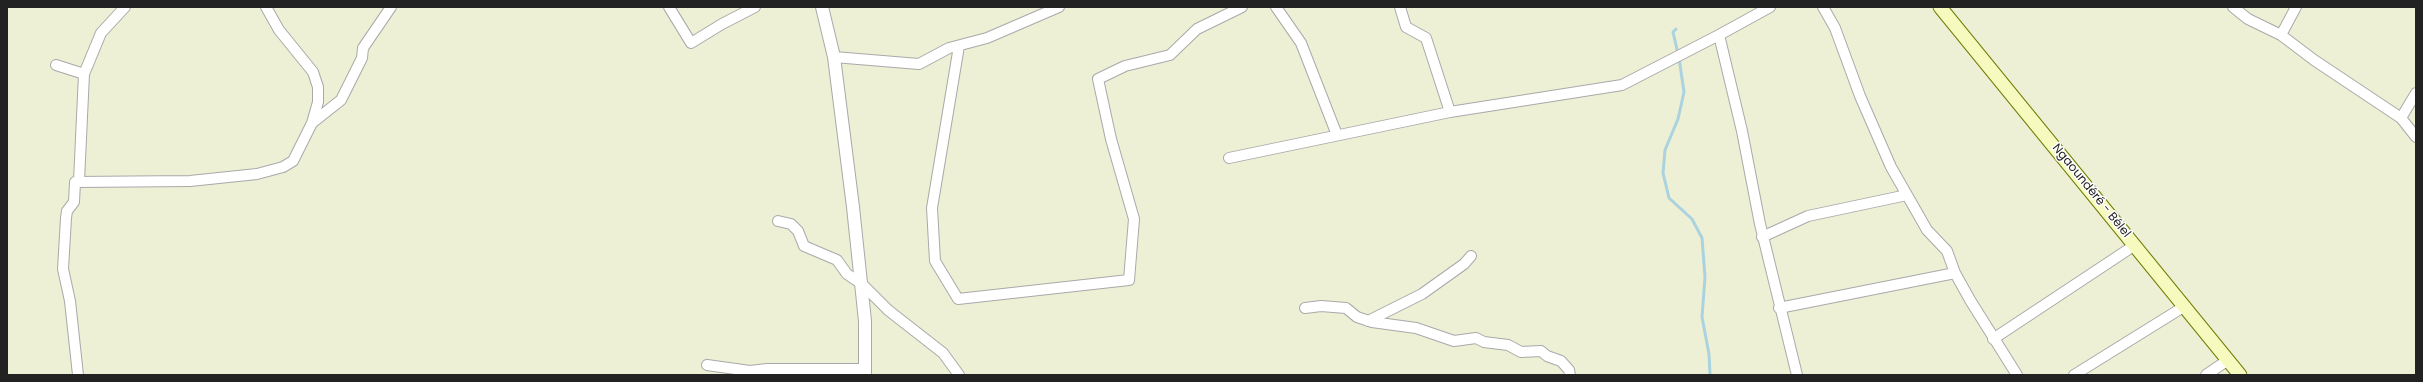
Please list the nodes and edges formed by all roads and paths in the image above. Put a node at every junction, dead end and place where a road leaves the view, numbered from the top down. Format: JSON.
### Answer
{"nodes":[{"id":1,"x":124,"y":7,"type":"edge"},
{"id":2,"x":266,"y":7,"type":"edge"},
{"id":3,"x":391,"y":7,"type":"edge"},
{"id":4,"x":669,"y":7,"type":"edge"},
{"id":5,"x":755,"y":7,"type":"edge"},
{"id":6,"x":822,"y":7,"type":"edge"},
{"id":7,"x":1060,"y":7,"type":"edge"},
{"id":8,"x":1242,"y":7,"type":"edge"},
{"id":9,"x":1276,"y":7,"type":"edge"},
{"id":10,"x":1400,"y":7,"type":"edge"},
{"id":11,"x":1770,"y":7,"type":"edge"},
{"id":12,"x":1823,"y":7,"type":"edge"},
{"id":13,"x":1940,"y":7,"type":"edge"},
{"id":14,"x":2233,"y":7,"type":"edge"},
{"id":15,"x":2296,"y":7,"type":"edge"},
{"id":16,"x":2281,"y":35,"type":"junction"},
{"id":17,"x":1719,"y":36,"type":"junction"},
{"id":18,"x":959,"y":46,"type":"junction"},
{"id":19,"x":834,"y":57,"type":"junction"},
{"id":20,"x":56,"y":66,"type":"dead end"},
{"id":21,"x":84,"y":74,"type":"junction"},
{"id":22,"x":2416,"y":93,"type":"edge"},
{"id":23,"x":1450,"y":112,"type":"junction"},
{"id":24,"x":2401,"y":118,"type":"junction"},
{"id":25,"x":312,"y":123,"type":"junction"},
{"id":26,"x":1337,"y":135,"type":"junction"},
{"id":27,"x":2416,"y":137,"type":"edge"},
{"id":28,"x":1229,"y":158,"type":"dead end"},
{"id":29,"x":79,"y":181,"type":"junction"},
{"id":30,"x":1907,"y":195,"type":"junction"},
{"id":31,"x":778,"y":221,"type":"dead end"},
{"id":32,"x":1762,"y":237,"type":"junction"},
{"id":33,"x":2135,"y":245,"type":"junction"},
{"id":34,"x":1471,"y":256,"type":"dead end"},
{"id":35,"x":1955,"y":273,"type":"junction"},
{"id":36,"x":862,"y":284,"type":"junction"},
{"id":37,"x":2185,"y":306,"type":"junction"},
{"id":38,"x":1305,"y":308,"type":"dead end"},
{"id":39,"x":1779,"y":308,"type":"junction"},
{"id":40,"x":1368,"y":321,"type":"junction"},
{"id":41,"x":1993,"y":339,"type":"junction"},
{"id":42,"x":2228,"y":360,"type":"junction"},
{"id":43,"x":706,"y":365,"type":"dead end"},
{"id":44,"x":865,"y":372,"type":"edge"},
{"id":45,"x":78,"y":375,"type":"edge"},
{"id":46,"x":959,"y":375,"type":"edge"},
{"id":47,"x":1570,"y":375,"type":"edge"},
{"id":48,"x":1797,"y":375,"type":"edge"},
{"id":49,"x":2017,"y":375,"type":"edge"},
{"id":50,"x":2074,"y":375,"type":"edge"},
{"id":51,"x":2206,"y":375,"type":"edge"},
{"id":52,"x":2240,"y":375,"type":"edge"}],
"edges":[{"from":1,"to":21,"type":"street"},
{"from":2,"to":25,"type":"street"},
{"from":3,"to":25,"type":"street"},
{"from":4,"to":5,"type":"street"},
{"from":6,"to":19,"type":"street"},
{"from":7,"to":18,"type":"street"},
{"from":8,"to":18,"type":"street"},
{"from":9,"to":26,"type":"street"},
{"from":10,"to":23,"type":"street"},
{"from":11,"to":17,"type":"street"},
{"from":12,"to":30,"type":"street"},
{"from":13,"to":33,"type":"main road","name":"Ngaoundéré - Bélel"},
{"from":14,"to":16,"type":"street"},
{"from":15,"to":16,"type":"street"},
{"from":16,"to":24,"type":"street"},
{"from":17,"to":23,"type":"street"},
{"from":17,"to":32,"type":"street"},
{"from":18,"to":19,"type":"street"},
{"from":19,"to":36,"type":"street"},
{"from":20,"to":21,"type":"street"},
{"from":21,"to":29,"type":"street"},
{"from":22,"to":24,"type":"street"},
{"from":23,"to":26,"type":"street"},
{"from":24,"to":27,"type":"street"},
{"from":25,"to":29,"type":"street"},
{"from":26,"to":28,"type":"street"},
{"from":29,"to":45,"type":"street"},
{"from":30,"to":32,"type":"street"},
{"from":30,"to":35,"type":"street"},
{"from":31,"to":36,"type":"street"},
{"from":32,"to":39,"type":"street"},
{"from":33,"to":37,"type":"main road","name":"Ngaoundéré - Bélel"},
{"from":33,"to":41,"type":"street"},
{"from":34,"to":40,"type":"street"},
{"from":35,"to":39,"type":"street"},
{"from":35,"to":41,"type":"street"},
{"from":36,"to":44,"type":"street"},
{"from":36,"to":46,"type":"street"},
{"from":37,"to":42,"type":"main road","name":"Ngaoundéré - Bélel"},
{"from":37,"to":50,"type":"street"},
{"from":38,"to":40,"type":"street"},
{"from":39,"to":48,"type":"street"},
{"from":40,"to":47,"type":"street"},
{"from":41,"to":49,"type":"street"},
{"from":42,"to":51,"type":"street"},
{"from":42,"to":52,"type":"main road","name":"Ngaoundéré - Bélel"},
{"from":43,"to":44,"type":"street"}]}
